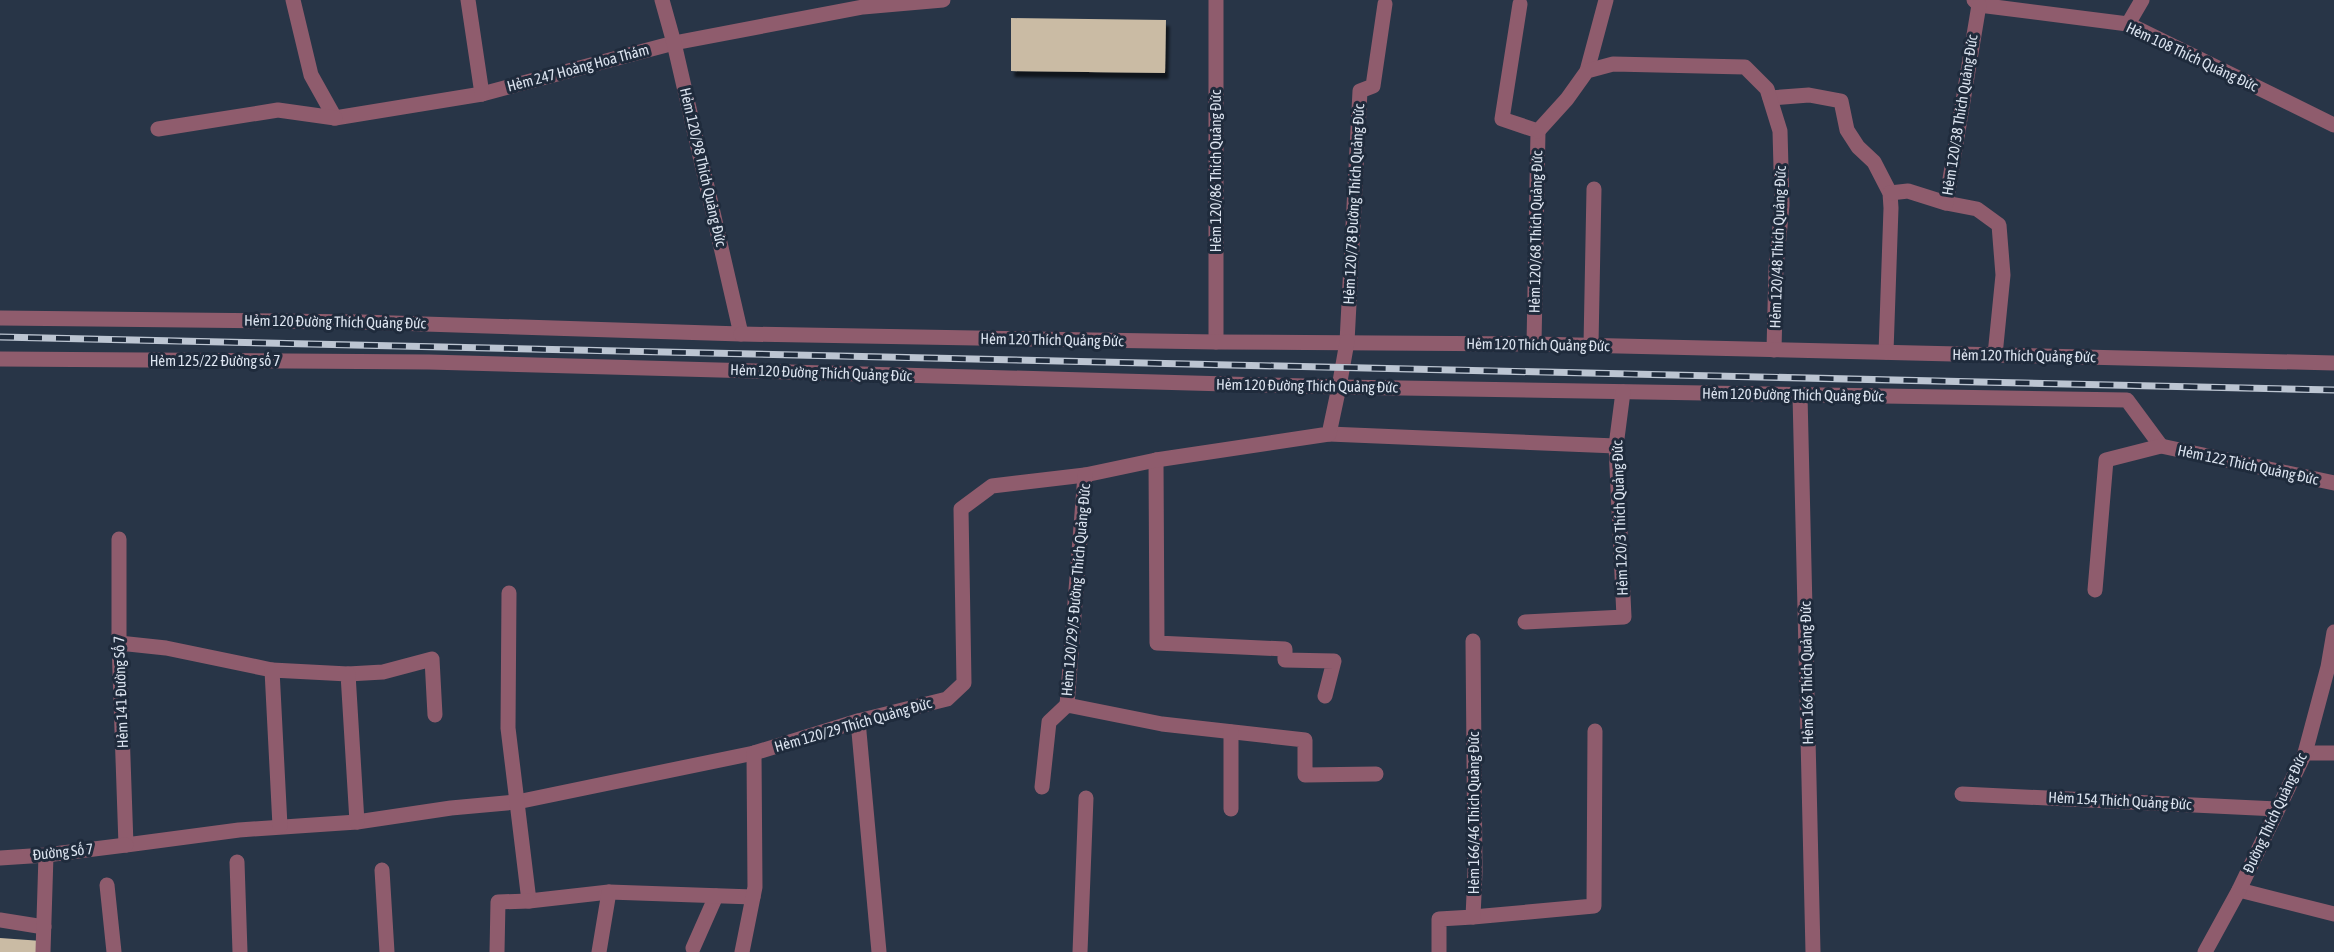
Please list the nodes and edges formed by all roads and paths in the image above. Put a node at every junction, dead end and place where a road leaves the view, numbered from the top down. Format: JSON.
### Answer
{"nodes":[{"id":1,"x":293,"y":0,"type":"edge"},
{"id":2,"x":468,"y":0,"type":"edge"},
{"id":3,"x":663,"y":0,"type":"edge"},
{"id":4,"x":942,"y":0,"type":"edge"},
{"id":5,"x":1216,"y":0,"type":"edge"},
{"id":6,"x":1606,"y":0,"type":"edge"},
{"id":7,"x":2142,"y":0,"type":"edge"},
{"id":8,"x":1977,"y":2,"type":"edge"},
{"id":9,"x":1385,"y":4,"type":"dead end"},
{"id":10,"x":1520,"y":4,"type":"dead end"},
{"id":11,"x":2128,"y":24,"type":"junction"},
{"id":12,"x":674,"y":43,"type":"junction"},
{"id":13,"x":1587,"y":71,"type":"junction"},
{"id":14,"x":482,"y":94,"type":"junction"},
{"id":15,"x":1770,"y":98,"type":"junction"},
{"id":16,"x":335,"y":118,"type":"junction"},
{"id":17,"x":2334,"y":125,"type":"edge"},
{"id":18,"x":158,"y":129,"type":"dead end"},
{"id":19,"x":1538,"y":131,"type":"junction"},
{"id":20,"x":1594,"y":189,"type":"dead end"},
{"id":21,"x":1890,"y":193,"type":"junction"},
{"id":22,"x":1946,"y":203,"type":"junction"},
{"id":23,"x":0,"y":318,"type":"edge"},
{"id":24,"x":741,"y":334,"type":"junction"},
{"id":25,"x":1216,"y":342,"type":"junction"},
{"id":26,"x":1347,"y":342,"type":"junction"},
{"id":27,"x":1534,"y":344,"type":"junction"},
{"id":28,"x":1591,"y":345,"type":"junction"},
{"id":29,"x":1774,"y":350,"type":"junction"},
{"id":30,"x":1886,"y":352,"type":"junction"},
{"id":31,"x":1995,"y":355,"type":"junction"},
{"id":32,"x":0,"y":359,"type":"edge"},
{"id":33,"x":429,"y":363,"type":"joint"},
{"id":34,"x":2334,"y":363,"type":"edge"},
{"id":35,"x":1339,"y":387,"type":"junction"},
{"id":36,"x":1623,"y":392,"type":"junction"},
{"id":37,"x":1800,"y":395,"type":"junction"},
{"id":38,"x":1329,"y":434,"type":"junction"},
{"id":39,"x":1616,"y":446,"type":"junction"},
{"id":40,"x":2162,"y":446,"type":"junction"},
{"id":41,"x":1156,"y":460,"type":"junction"},
{"id":42,"x":1085,"y":475,"type":"junction"},
{"id":43,"x":2334,"y":483,"type":"edge"},
{"id":44,"x":119,"y":539,"type":"dead end"},
{"id":45,"x":2095,"y":590,"type":"dead end"},
{"id":46,"x":509,"y":593,"type":"dead end"},
{"id":47,"x":1525,"y":622,"type":"dead end"},
{"id":48,"x":2334,"y":632,"type":"edge"},
{"id":49,"x":1473,"y":641,"type":"dead end"},
{"id":50,"x":119,"y":643,"type":"junction"},
{"id":51,"x":2331,"y":667,"type":"edge"},
{"id":52,"x":272,"y":670,"type":"junction"},
{"id":53,"x":348,"y":674,"type":"junction"},
{"id":54,"x":1324,"y":696,"type":"dead end"},
{"id":55,"x":1066,"y":705,"type":"junction"},
{"id":56,"x":435,"y":715,"type":"dead end"},
{"id":57,"x":858,"y":721,"type":"junction"},
{"id":58,"x":1595,"y":731,"type":"dead end"},
{"id":59,"x":1231,"y":732,"type":"junction"},
{"id":60,"x":754,"y":753,"type":"junction"},
{"id":61,"x":2305,"y":753,"type":"junction"},
{"id":62,"x":2334,"y":753,"type":"edge"},
{"id":63,"x":1376,"y":774,"type":"dead end"},
{"id":64,"x":1042,"y":787,"type":"dead end"},
{"id":65,"x":1962,"y":794,"type":"dead end"},
{"id":66,"x":1086,"y":798,"type":"dead end"},
{"id":67,"x":517,"y":802,"type":"junction"},
{"id":68,"x":1231,"y":809,"type":"dead end"},
{"id":69,"x":2277,"y":809,"type":"junction"},
{"id":70,"x":357,"y":822,"type":"junction"},
{"id":71,"x":280,"y":826,"type":"junction"},
{"id":72,"x":126,"y":845,"type":"junction"},
{"id":73,"x":46,"y":855,"type":"junction"},
{"id":74,"x":0,"y":858,"type":"edge"},
{"id":75,"x":237,"y":862,"type":"dead end"},
{"id":76,"x":382,"y":870,"type":"dead end"},
{"id":77,"x":107,"y":885,"type":"dead end"},
{"id":78,"x":2239,"y":890,"type":"junction"},
{"id":79,"x":609,"y":892,"type":"junction"},
{"id":80,"x":716,"y":896,"type":"junction"},
{"id":81,"x":753,"y":897,"type":"junction"},
{"id":82,"x":529,"y":901,"type":"junction"},
{"id":83,"x":2334,"y":914,"type":"edge"},
{"id":84,"x":1473,"y":917,"type":"junction"},
{"id":85,"x":0,"y":920,"type":"edge"},
{"id":86,"x":44,"y":927,"type":"junction"},
{"id":87,"x":693,"y":948,"type":"dead end"},
{"id":88,"x":43,"y":952,"type":"edge"},
{"id":89,"x":114,"y":952,"type":"edge"},
{"id":90,"x":240,"y":952,"type":"edge"},
{"id":91,"x":387,"y":952,"type":"edge"},
{"id":92,"x":497,"y":952,"type":"edge"},
{"id":93,"x":598,"y":952,"type":"edge"},
{"id":94,"x":742,"y":952,"type":"edge"},
{"id":95,"x":879,"y":952,"type":"edge"},
{"id":96,"x":1080,"y":952,"type":"edge"},
{"id":97,"x":1439,"y":952,"type":"edge"},
{"id":98,"x":1813,"y":952,"type":"edge"},
{"id":99,"x":2205,"y":952,"type":"edge"}],
"edges":[{"from":1,"to":16,"type":"street"},
{"from":2,"to":14,"type":"street"},
{"from":3,"to":12,"type":"street","name":"Hẻm 120/98 Thích Quảng Đức"},
{"from":4,"to":12,"type":"street","name":"Hẻm 247 Hoàng Hoa Thám"},
{"from":5,"to":25,"type":"street","name":"Hẻm 120/86 Thích Quảng Đức"},
{"from":6,"to":13,"type":"street"},
{"from":7,"to":11,"type":"street"},
{"from":8,"to":11,"type":"street","name":"Hẻm 108 Thích Quảng Đức"},
{"from":8,"to":22,"type":"street","name":"Hẻm 120/38 Thích Quảng Đức"},
{"from":9,"to":26,"type":"street","name":"Hẻm 120/78 Đường Thích Quảng Đức"},
{"from":10,"to":19,"type":"street","name":"Hẻm 120/68 Thích Quảng Đức"},
{"from":11,"to":17,"type":"street","name":"Hẻm 108 Thích Quảng Đức"},
{"from":12,"to":14,"type":"street","name":"Hẻm 247 Hoàng Hoa Thám"},
{"from":12,"to":24,"type":"street","name":"Hẻm 120/98 Thích Quảng Đức"},
{"from":13,"to":15,"type":"street","name":"Hẻm 120/48 Thích Quảng Đức"},
{"from":13,"to":19,"type":"street"},
{"from":14,"to":16,"type":"street","name":"Hẻm 247 Hoàng Hoa Thám"},
{"from":15,"to":21,"type":"street"},
{"from":15,"to":29,"type":"street","name":"Hẻm 120/48 Thích Quảng Đức"},
{"from":16,"to":18,"type":"street","name":"Hẻm 247 Hoàng Hoa Thám"},
{"from":19,"to":27,"type":"street","name":"Hẻm 120/68 Thích Quảng Đức"},
{"from":20,"to":28,"type":"street"},
{"from":21,"to":22,"type":"street","name":"Hẻm 120/38 Thích Quảng Đức"},
{"from":21,"to":30,"type":"street"},
{"from":22,"to":31,"type":"street"},
{"from":23,"to":24,"type":"street","name":"Hẻm 120 Đường Thích Quảng Đức"},
{"from":24,"to":25,"type":"street","name":"Hẻm 120 Thích Quảng Đức"},
{"from":25,"to":26,"type":"street","name":"Hẻm 120 Thích Quảng Đức"},
{"from":26,"to":27,"type":"street","name":"Hẻm 120 Thích Quảng Đức"},
{"from":26,"to":35,"type":"street"},
{"from":27,"to":28,"type":"street","name":"Hẻm 120 Thích Quảng Đức"},
{"from":28,"to":29,"type":"street","name":"Hẻm 120 Thích Quảng Đức"},
{"from":29,"to":30,"type":"street","name":"Hẻm 120 Thích Quảng Đức"},
{"from":30,"to":31,"type":"street","name":"Hẻm 120 Thích Quảng Đức"},
{"from":31,"to":34,"type":"street","name":"Hẻm 120 Thích Quảng Đức"},
{"from":32,"to":33,"type":"street","name":"Hẻm 125/22 Đường số 7"},
{"from":33,"to":35,"type":"street","name":"Hẻm 120 Đường Thích Quảng Đức"},
{"from":35,"to":36,"type":"street","name":"Hẻm 120 Đường Thích Quảng Đức"},
{"from":35,"to":38,"type":"street"},
{"from":36,"to":37,"type":"street","name":"Hẻm 120 Đường Thích Quảng Đức"},
{"from":36,"to":39,"type":"street","name":"Hẻm 120/3 Thích Quảng Đức"},
{"from":37,"to":40,"type":"street","name":"Hẻm 120 Đường Thích Quảng Đức"},
{"from":37,"to":98,"type":"street","name":"Hẻm 166 Thích Quảng Đức"},
{"from":38,"to":39,"type":"street","name":"Hẻm 120/29 Thích Quảng Đức"},
{"from":38,"to":41,"type":"street","name":"Hẻm 120/29 Thích Quảng Đức"},
{"from":39,"to":47,"type":"street","name":"Hẻm 120/3 Thích Quảng Đức"},
{"from":40,"to":43,"type":"street","name":"Hẻm 122 Thích Quảng Đức"},
{"from":40,"to":45,"type":"street"},
{"from":41,"to":42,"type":"street","name":"Hẻm 120/29 Thích Quảng Đức"},
{"from":41,"to":54,"type":"street"},
{"from":42,"to":55,"type":"street","name":"Hẻm 120/29/5 Đường Thích Quảng Đức"},
{"from":42,"to":57,"type":"street","name":"Hẻm 120/29 Thích Quảng Đức"},
{"from":44,"to":50,"type":"street","name":"Hẻm 141 Đường Số 7"},
{"from":46,"to":67,"type":"street"},
{"from":48,"to":51,"type":"street","name":"Đường Thích Quảng Đức"},
{"from":49,"to":84,"type":"street","name":"Hẻm 166/46 Thích Quảng Đức"},
{"from":50,"to":52,"type":"street"},
{"from":50,"to":72,"type":"street","name":"Hẻm 141 Đường Số 7"},
{"from":51,"to":61,"type":"street","name":"Đường Thích Quảng Đức"},
{"from":52,"to":53,"type":"street"},
{"from":52,"to":71,"type":"street"},
{"from":53,"to":56,"type":"street"},
{"from":53,"to":70,"type":"street"},
{"from":55,"to":59,"type":"street","name":"Hẻm 120/29/5 Đường Thích Quảng Đức"},
{"from":55,"to":64,"type":"street","name":"Hẻm 120/29/5 Đường Thích Quảng Đức"},
{"from":57,"to":60,"type":"street","name":"Hẻm 120/29 Thích Quảng Đức"},
{"from":57,"to":95,"type":"street"},
{"from":58,"to":84,"type":"street"},
{"from":59,"to":63,"type":"street","name":"Hẻm 120/29/5 Đường Thích Quảng Đức"},
{"from":59,"to":68,"type":"street"},
{"from":60,"to":67,"type":"street","name":"Hẻm 120/29 Thích Quảng Đức"},
{"from":60,"to":81,"type":"street"},
{"from":61,"to":62,"type":"street"},
{"from":61,"to":69,"type":"street","name":"Đường Thích Quảng Đức"},
{"from":65,"to":69,"type":"street","name":"Hẻm 154 Thích Quảng Đức"},
{"from":66,"to":96,"type":"street"},
{"from":67,"to":70,"type":"street","name":"Hẻm 120/29 Thích Quảng Đức"},
{"from":67,"to":82,"type":"street"},
{"from":69,"to":78,"type":"street","name":"Đường Thích Quảng Đức"},
{"from":70,"to":71,"type":"street","name":"Hẻm 120/29 Thích Quảng Đức"},
{"from":71,"to":72,"type":"street","name":"Hẻm 120/29 Thích Quảng Đức"},
{"from":72,"to":73,"type":"street","name":"Đường Số 7"},
{"from":73,"to":74,"type":"street","name":"Đường Số 7"},
{"from":73,"to":86,"type":"street"},
{"from":75,"to":90,"type":"street"},
{"from":76,"to":91,"type":"street"},
{"from":77,"to":89,"type":"street"},
{"from":78,"to":83,"type":"street"},
{"from":78,"to":99,"type":"street","name":"Đường Thích Quảng Đức"},
{"from":79,"to":80,"type":"street"},
{"from":79,"to":82,"type":"street"},
{"from":79,"to":93,"type":"street"},
{"from":80,"to":81,"type":"street"},
{"from":80,"to":87,"type":"street"},
{"from":81,"to":94,"type":"street"},
{"from":82,"to":92,"type":"street"},
{"from":84,"to":97,"type":"street"},
{"from":85,"to":86,"type":"street"},
{"from":86,"to":88,"type":"street"}]}
